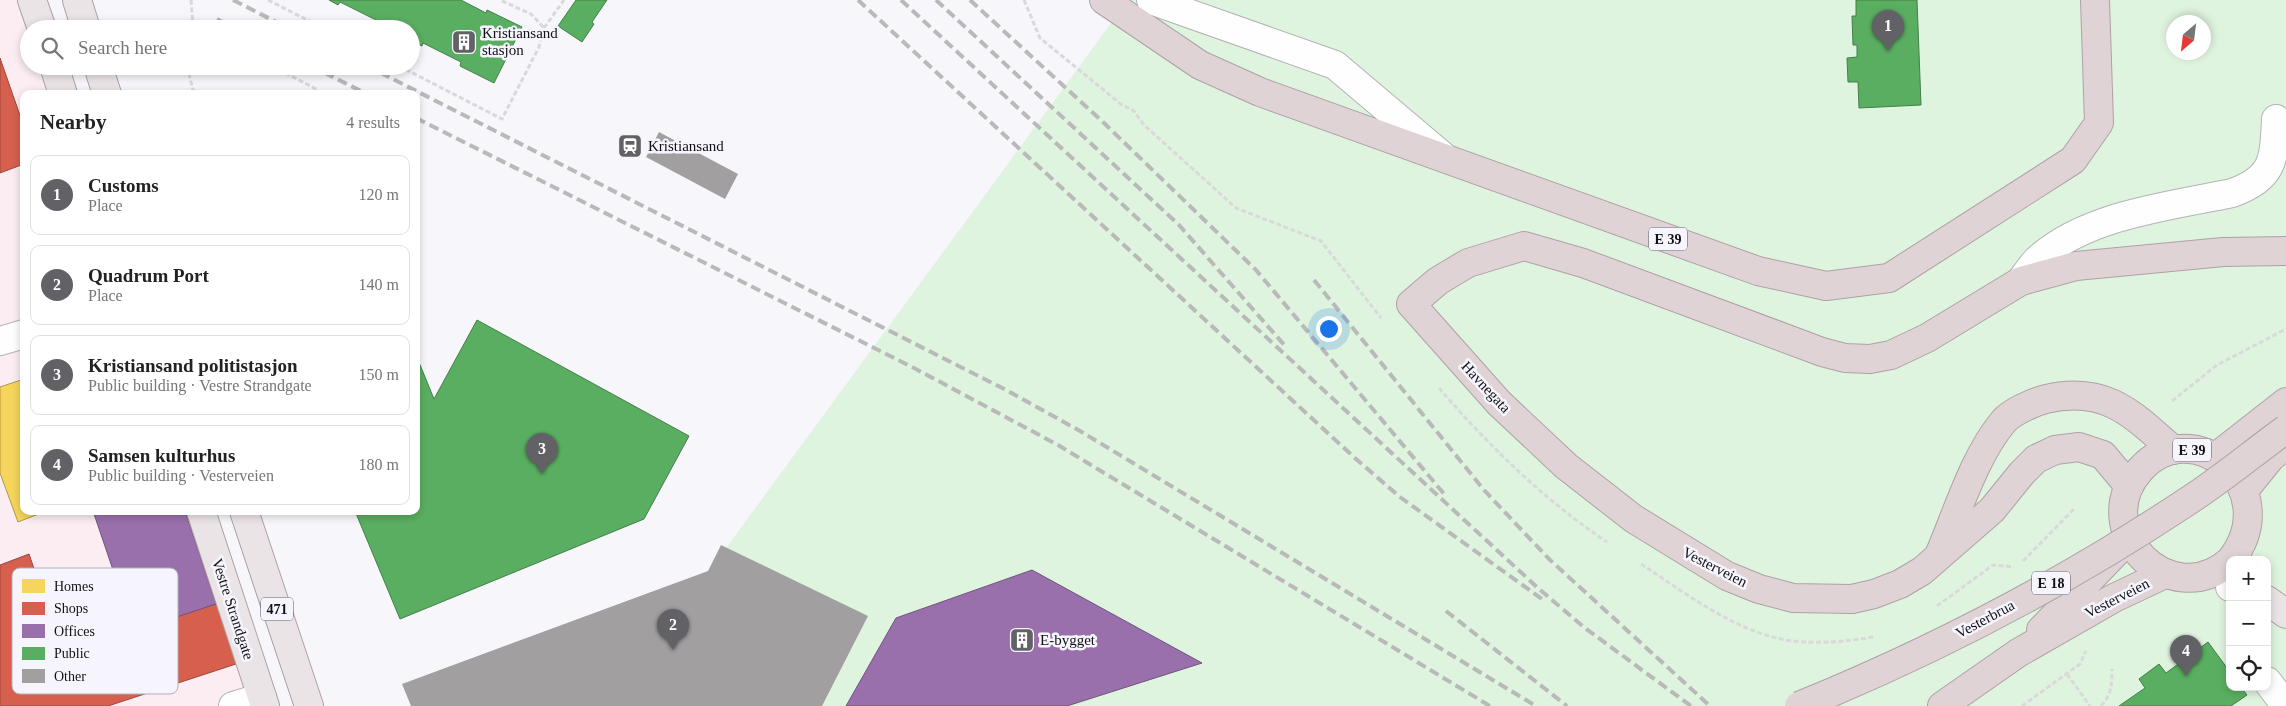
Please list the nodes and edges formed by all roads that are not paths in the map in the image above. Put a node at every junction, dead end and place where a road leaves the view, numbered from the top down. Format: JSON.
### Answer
{"nodes":[{"id":1,"x":32,"y":0,"type":"edge"},
{"id":2,"x":77,"y":0,"type":"edge"},
{"id":3,"x":1104,"y":0,"type":"edge"},
{"id":4,"x":1151,"y":0,"type":"edge"},
{"id":5,"x":2095,"y":0,"type":"edge"},
{"id":6,"x":39,"y":20,"type":"edge"},
{"id":7,"x":83,"y":20,"type":"edge"},
{"id":8,"x":57,"y":75,"type":"edge"},
{"id":9,"x":101,"y":75,"type":"edge"},
{"id":10,"x":63,"y":90,"type":"edge"},
{"id":11,"x":106,"y":90,"type":"edge"},
{"id":12,"x":2276,"y":119,"type":"dead end"},
{"id":13,"x":1446,"y":159,"type":"junction"},
{"id":14,"x":2286,"y":251,"type":"edge"},
{"id":15,"x":2021,"y":281,"type":"junction"},
{"id":16,"x":20,"y":335,"type":"edge"},
{"id":17,"x":0,"y":342,"type":"edge"},
{"id":18,"x":2286,"y":402,"type":"edge"},
{"id":19,"x":2286,"y":429,"type":"edge"},
{"id":20,"x":2286,"y":445,"type":"edge"},
{"id":21,"x":2173,"y":450,"type":"junction"},
{"id":22,"x":2217,"y":456,"type":"junction"},
{"id":23,"x":1566,"y":466,"type":"joint"},
{"id":24,"x":2129,"y":486,"type":"junction"},
{"id":25,"x":2246,"y":488,"type":"junction"},
{"id":26,"x":202,"y":515,"type":"edge"},
{"id":27,"x":245,"y":515,"type":"edge"},
{"id":28,"x":2128,"y":538,"type":"junction"},
{"id":29,"x":2237,"y":556,"type":"edge"},
{"id":30,"x":1938,"y":558,"type":"junction"},
{"id":31,"x":2226,"y":568,"type":"edge"},
{"id":32,"x":2165,"y":574,"type":"junction"},
{"id":33,"x":2268,"y":601,"type":"edge"},
{"id":34,"x":2286,"y":614,"type":"edge"},
{"id":35,"x":2018,"y":653,"type":"junction"},
{"id":36,"x":2271,"y":686,"type":"edge"},
{"id":37,"x":264,"y":701,"type":"edge"},
{"id":38,"x":233,"y":706,"type":"edge"},
{"id":39,"x":309,"y":706,"type":"edge"},
{"id":40,"x":1799,"y":706,"type":"edge"},
{"id":41,"x":1942,"y":706,"type":"edge"},
{"id":42,"x":2286,"y":706,"type":"edge"}],
"edges":[{"from":1,"to":6,"type":"main road"},
{"from":2,"to":7,"type":"main road"},
{"from":3,"to":13,"type":"highway","number":"E 39"},
{"from":4,"to":13,"type":"street"},
{"from":5,"to":13,"type":"highway","number":"E 39"},
{"from":8,"to":10,"type":"main road"},
{"from":9,"to":11,"type":"main road"},
{"from":12,"to":15,"type":"street"},
{"from":14,"to":15,"type":"highway","number":"E 39"},
{"from":15,"to":23,"type":"highway","name":"Havnegata","number":"E 39"},
{"from":16,"to":17,"type":"street"},
{"from":18,"to":22,"type":"highway","number":"E 39"},
{"from":19,"to":40,"type":"highway","name":"Vesterbrua","number":"E 18","bridge":true},
{"from":20,"to":25,"type":"highway"},
{"from":21,"to":22,"type":"highway","number":"E 39"},
{"from":21,"to":24,"type":"highway","number":"E 39"},
{"from":21,"to":30,"type":"highway","name":"Vesterveien","number":"E 39"},
{"from":22,"to":25,"type":"highway","number":"E 39"},
{"from":23,"to":30,"type":"highway","name":"Vesterveien","number":"E 39"},
{"from":24,"to":28,"type":"highway","number":"E 39"},
{"from":24,"to":30,"type":"highway","name":"Vesterveien","number":"E 39"},
{"from":25,"to":29,"type":"highway","number":"E 39"},
{"from":26,"to":37,"type":"main road","name":"Vestre Strandgate","number":"471"},
{"from":27,"to":39,"type":"main road","number":"471"},
{"from":28,"to":32,"type":"highway","number":"E 39"},
{"from":28,"to":35,"type":"highway","name":"Vesterveien","number":"E 18"},
{"from":31,"to":32,"type":"highway","number":"E 39"},
{"from":32,"to":35,"type":"highway","name":"Vesterveien","number":"E 18"},
{"from":33,"to":34,"type":"main road"},
{"from":35,"to":41,"type":"highway","name":"Vesterveien","number":"E 18"},
{"from":36,"to":42,"type":"street"},
{"from":37,"to":38,"type":"street"}]}
